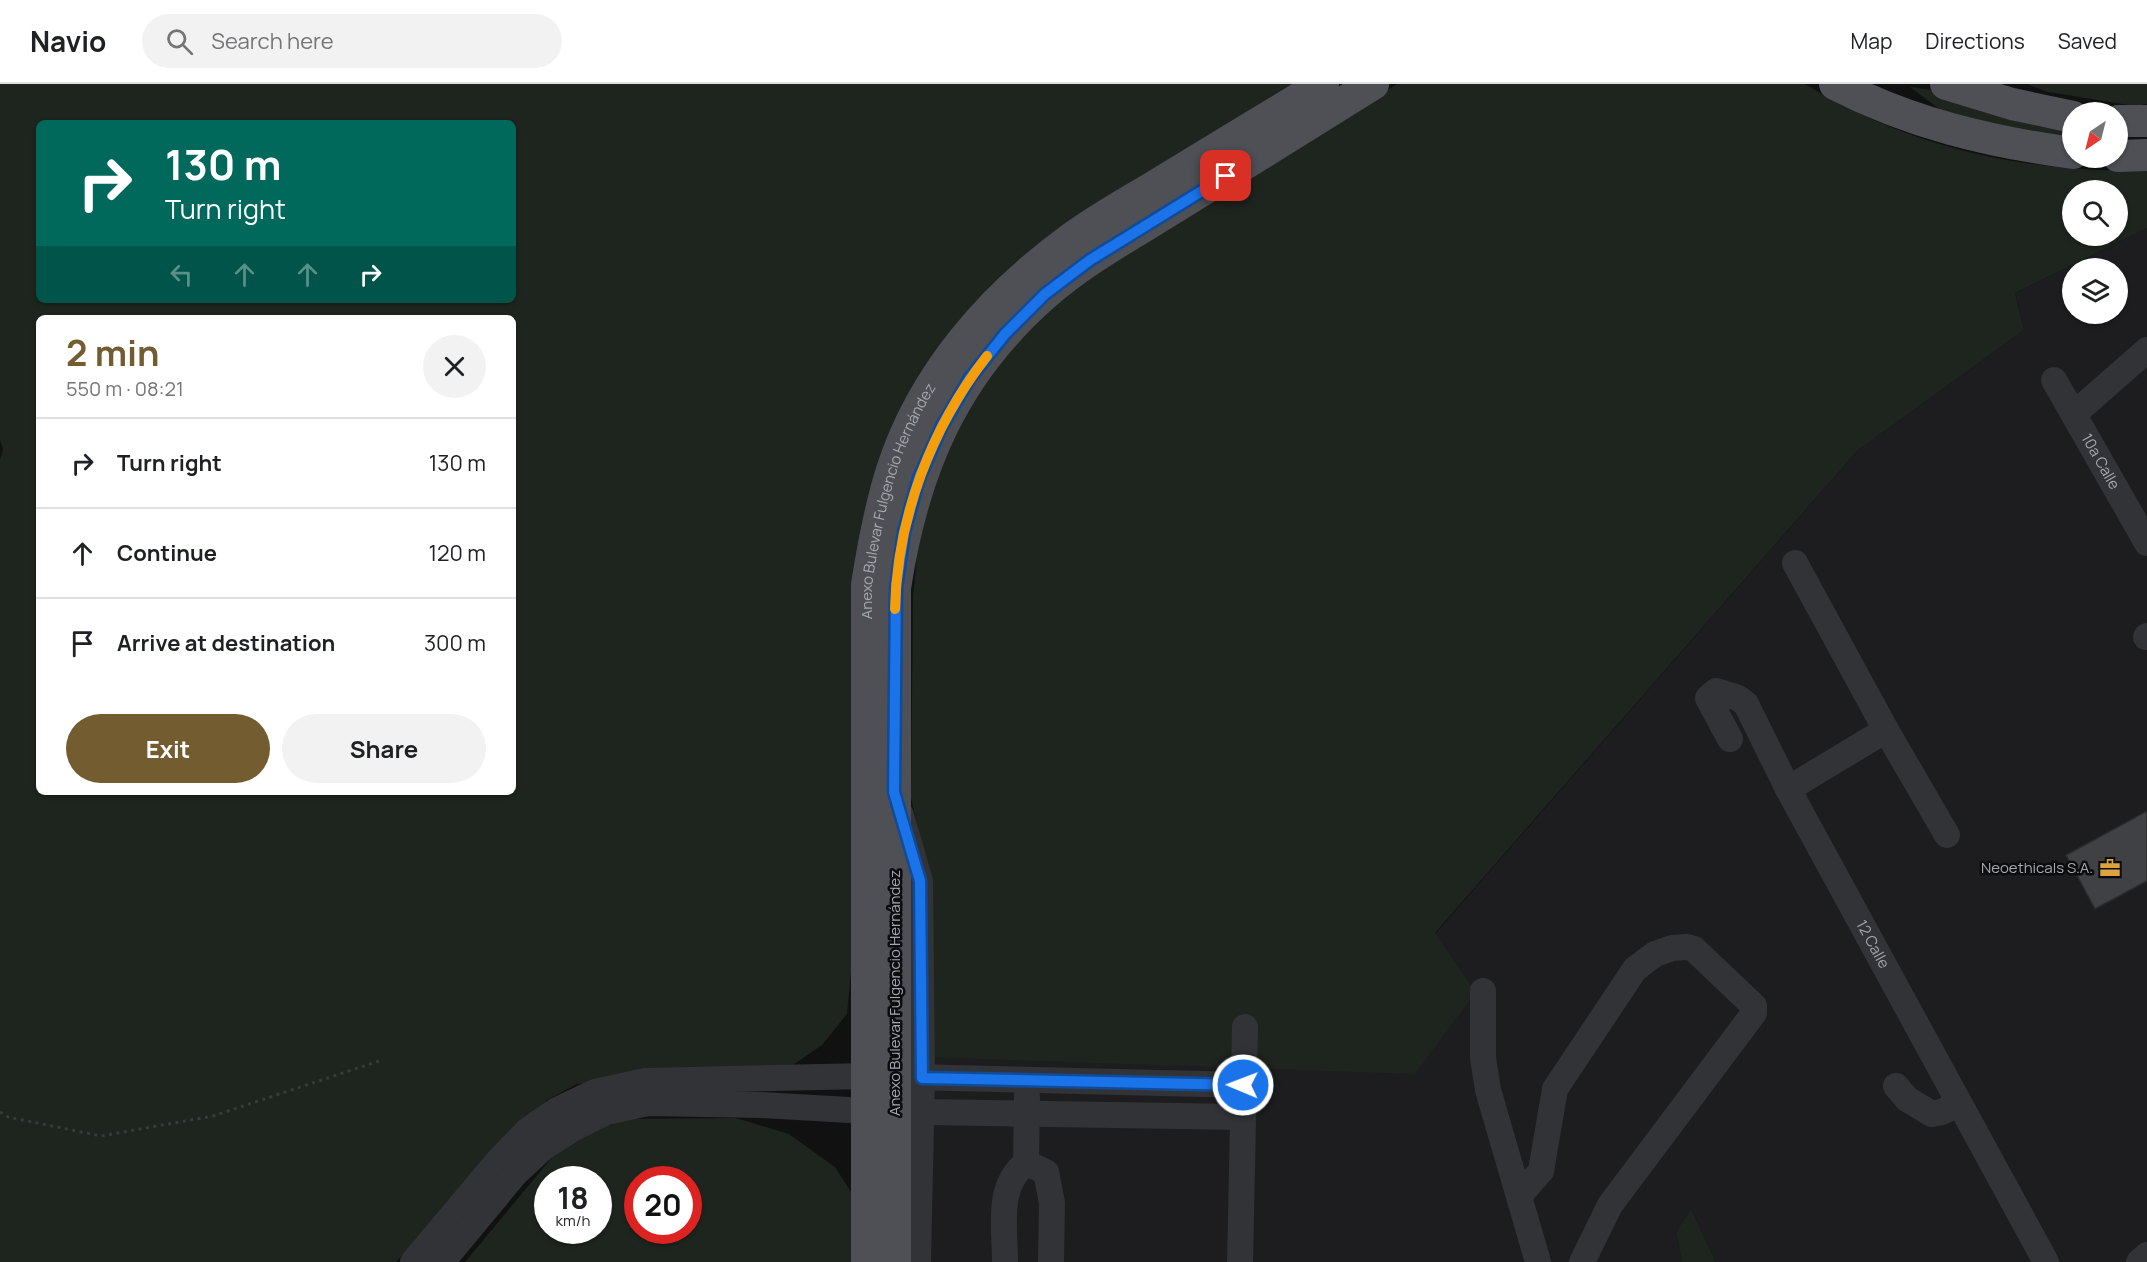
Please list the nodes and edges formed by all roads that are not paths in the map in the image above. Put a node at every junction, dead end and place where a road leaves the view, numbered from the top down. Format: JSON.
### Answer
{"nodes":[{"id":1,"x":1323,"y":84,"type":"edge"},
{"id":2,"x":1373,"y":84,"type":"edge"},
{"id":3,"x":1835,"y":84,"type":"edge"},
{"id":4,"x":1875,"y":84,"type":"edge"},
{"id":5,"x":1946,"y":84,"type":"edge"},
{"id":6,"x":1968,"y":88,"type":"edge"},
{"id":7,"x":2062,"y":115,"type":"edge"},
{"id":8,"x":2128,"y":121,"type":"edge"},
{"id":9,"x":2147,"y":121,"type":"edge"},
{"id":10,"x":1934,"y":124,"type":"junction"},
{"id":11,"x":2062,"y":151,"type":"edge"},
{"id":12,"x":2128,"y":156,"type":"edge"},
{"id":13,"x":2147,"y":156,"type":"edge"},
{"id":14,"x":2147,"y":350,"type":"edge"},
{"id":15,"x":2054,"y":380,"type":"dead end"},
{"id":16,"x":2074,"y":414,"type":"junction"},
{"id":17,"x":2147,"y":543,"type":"edge"},
{"id":18,"x":1795,"y":562,"type":"dead end"},
{"id":19,"x":1886,"y":730,"type":"junction"},
{"id":20,"x":1730,"y":739,"type":"dead end"},
{"id":21,"x":1788,"y":789,"type":"junction"},
{"id":22,"x":1947,"y":835,"type":"dead end"},
{"id":23,"x":1483,"y":991,"type":"dead end"},
{"id":24,"x":1245,"y":1027,"type":"dead end"},
{"id":25,"x":895,"y":1077,"type":"junction"},
{"id":26,"x":738,"y":1080,"type":"junction"},
{"id":27,"x":1027,"y":1082,"type":"junction"},
{"id":28,"x":1243,"y":1085,"type":"junction"},
{"id":29,"x":1896,"y":1086,"type":"dead end"},
{"id":30,"x":1959,"y":1103,"type":"junction"},
{"id":31,"x":737,"y":1105,"type":"junction"},
{"id":32,"x":894,"y":1111,"type":"junction"},
{"id":33,"x":1027,"y":1112,"type":"junction"},
{"id":34,"x":1242,"y":1117,"type":"junction"},
{"id":35,"x":1026,"y":1163,"type":"junction"},
{"id":36,"x":1519,"y":1196,"type":"junction"},
{"id":37,"x":2147,"y":1255,"type":"edge"},
{"id":38,"x":413,"y":1262,"type":"edge"},
{"id":39,"x":442,"y":1262,"type":"edge"},
{"id":40,"x":867,"y":1262,"type":"edge"},
{"id":41,"x":895,"y":1262,"type":"edge"},
{"id":42,"x":918,"y":1262,"type":"edge"},
{"id":43,"x":1005,"y":1262,"type":"edge"},
{"id":44,"x":1051,"y":1262,"type":"edge"},
{"id":45,"x":1240,"y":1262,"type":"edge"},
{"id":46,"x":1538,"y":1262,"type":"edge"},
{"id":47,"x":1582,"y":1262,"type":"edge"},
{"id":48,"x":2046,"y":1262,"type":"edge"},
{"id":49,"x":2139,"y":1262,"type":"edge"}],
"edges":[{"from":1,"to":25,"type":"main road","name":"Anexo Bulevar Fulgencio Hernández"},
{"from":2,"to":25,"type":"main road","name":"Anexo Bulevar Fulgencio Hernández"},
{"from":3,"to":10,"type":"main road"},
{"from":4,"to":10,"type":"main road"},
{"from":5,"to":6,"type":"main road"},
{"from":6,"to":7,"type":"main road"},
{"from":8,"to":9,"type":"main road"},
{"from":10,"to":11,"type":"main road"},
{"from":12,"to":13,"type":"main road"},
{"from":14,"to":16,"type":"street"},
{"from":15,"to":16,"type":"street","name":"10a Calle"},
{"from":16,"to":17,"type":"street","name":"10a Calle"},
{"from":18,"to":19,"type":"street"},
{"from":19,"to":21,"type":"street"},
{"from":19,"to":22,"type":"street"},
{"from":20,"to":21,"type":"street","name":"12 Calle"},
{"from":21,"to":30,"type":"street","name":"12 Calle"},
{"from":23,"to":36,"type":"street"},
{"from":24,"to":28,"type":"street"},
{"from":25,"to":26,"type":"street"},
{"from":25,"to":27,"type":"street"},
{"from":25,"to":32,"type":"main road","name":"Anexo Bulevar Fulgencio Hernández"},
{"from":25,"to":32,"type":"street"},
{"from":26,"to":31,"type":"street"},
{"from":26,"to":38,"type":"street"},
{"from":27,"to":28,"type":"street"},
{"from":27,"to":33,"type":"street"},
{"from":28,"to":34,"type":"street"},
{"from":29,"to":30,"type":"street"},
{"from":30,"to":48,"type":"street","name":"12 Calle"},
{"from":31,"to":32,"type":"street"},
{"from":31,"to":39,"type":"street"},
{"from":32,"to":33,"type":"street"},
{"from":32,"to":40,"type":"main road","name":"Anexo Bulevar Fulgencio Hernández"},
{"from":32,"to":41,"type":"main road","name":"Anexo Bulevar Fulgencio Hernández"},
{"from":32,"to":42,"type":"street"},
{"from":33,"to":34,"type":"street"},
{"from":33,"to":35,"type":"street"},
{"from":34,"to":45,"type":"street"},
{"from":35,"to":43,"type":"street"},
{"from":35,"to":44,"type":"street"},
{"from":36,"to":46,"type":"street"},
{"from":36,"to":47,"type":"street"},
{"from":37,"to":49,"type":"street"}]}
